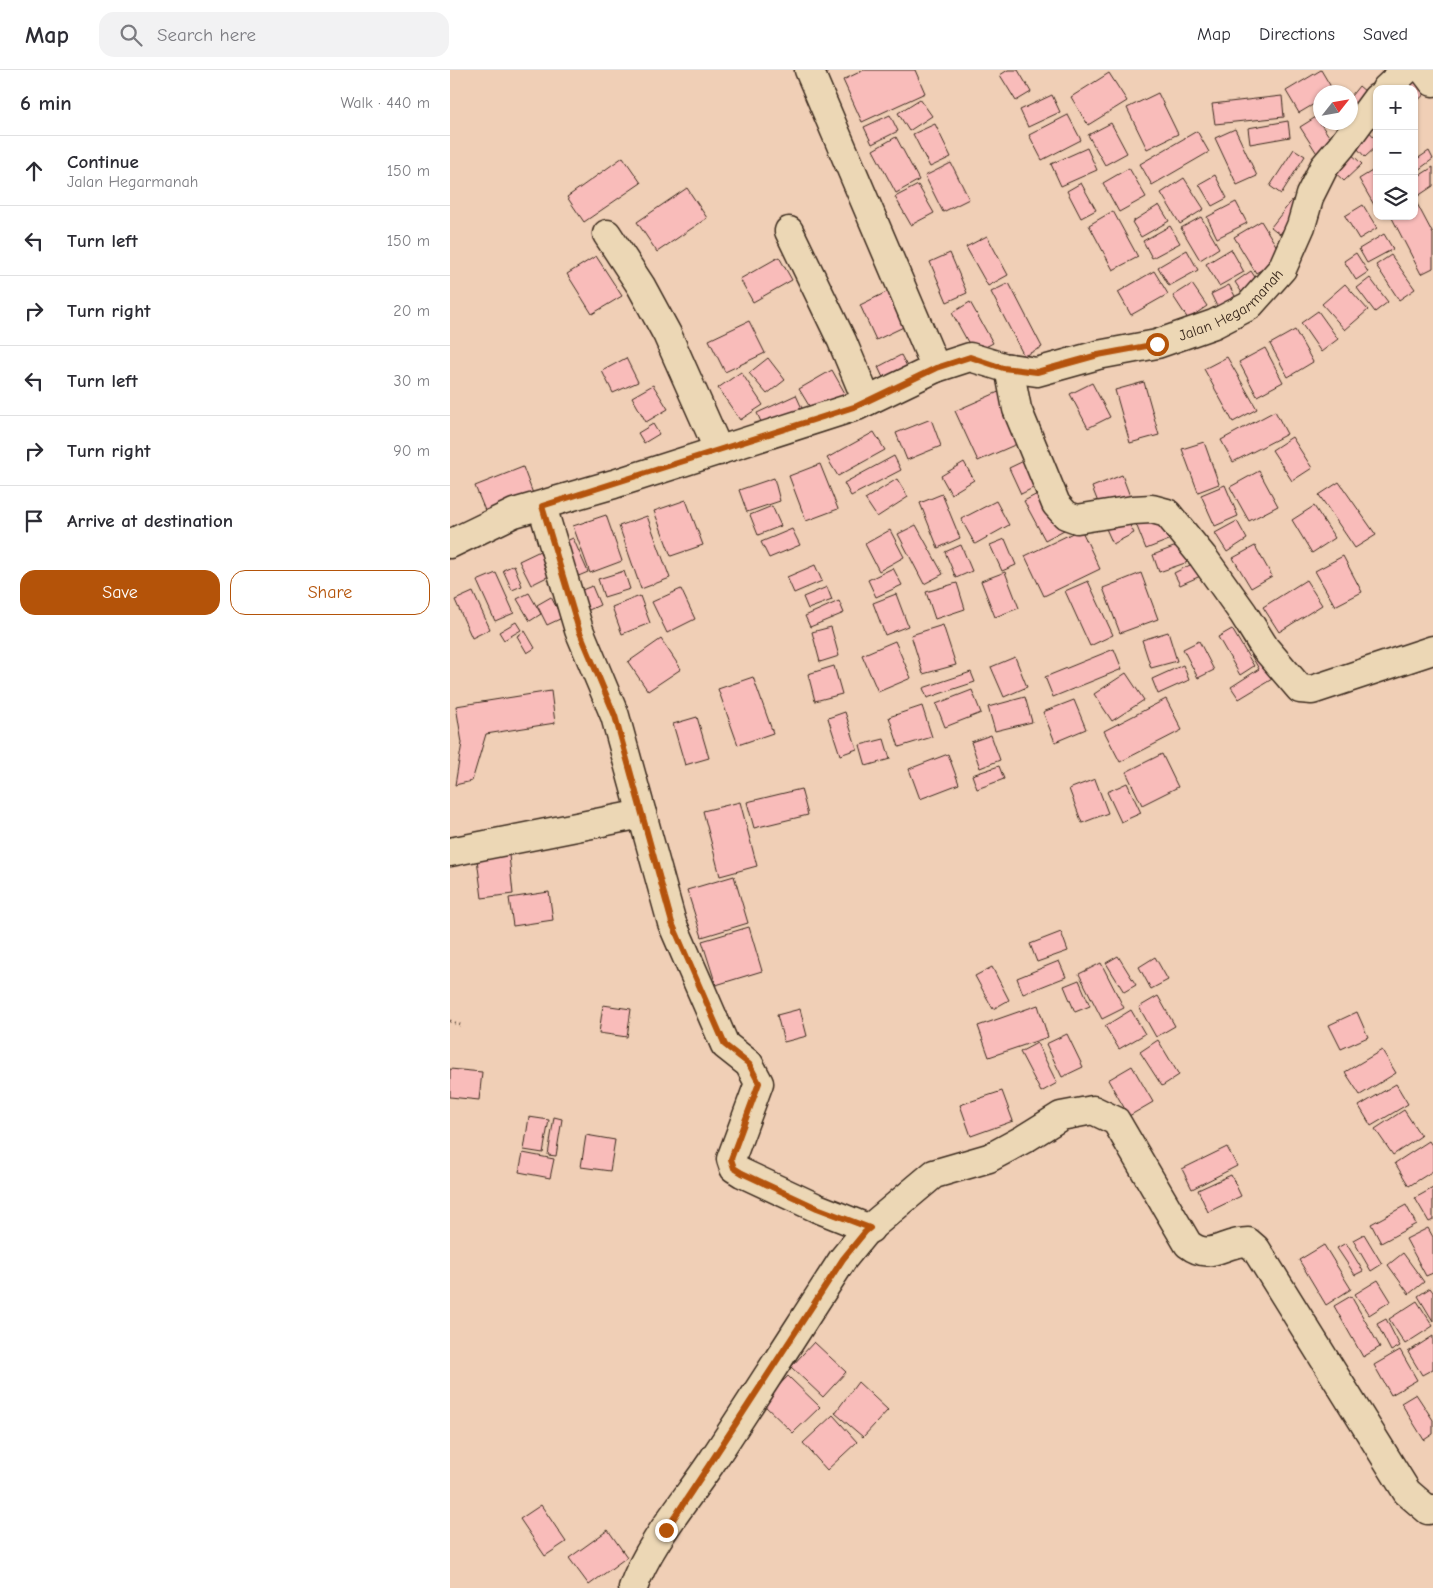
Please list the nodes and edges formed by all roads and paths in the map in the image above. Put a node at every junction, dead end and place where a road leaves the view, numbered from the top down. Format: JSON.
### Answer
{"nodes":[{"id":1,"x":809,"y":70,"type":"edge"},
{"id":2,"x":1406,"y":70,"type":"edge"},
{"id":3,"x":1424,"y":70,"type":"edge"},
{"id":4,"x":1433,"y":82,"type":"edge"},
{"id":5,"x":1390,"y":85,"type":"edge"},
{"id":6,"x":1373,"y":103,"type":"edge"},
{"id":7,"x":789,"y":231,"type":"dead end"},
{"id":8,"x":607,"y":234,"type":"dead end"},
{"id":9,"x":936,"y":368,"type":"junction"},
{"id":10,"x":1009,"y":368,"type":"junction"},
{"id":11,"x":867,"y":401,"type":"junction"},
{"id":12,"x":719,"y":451,"type":"junction"},
{"id":13,"x":542,"y":506,"type":"junction"},
{"id":14,"x":450,"y":544,"type":"edge"},
{"id":15,"x":1433,"y":650,"type":"edge"},
{"id":16,"x":642,"y":814,"type":"junction"},
{"id":17,"x":450,"y":852,"type":"edge"},
{"id":18,"x":450,"y":1021,"type":"edge"},
{"id":19,"x":460,"y":1025,"type":"dead end"},
{"id":20,"x":870,"y":1228,"type":"junction"},
{"id":21,"x":1433,"y":1509,"type":"edge"},
{"id":22,"x":633,"y":1588,"type":"edge"}],
"edges":[{"from":1,"to":9,"type":"street"},
{"from":2,"to":5,"type":"street"},
{"from":3,"to":4,"type":"street"},
{"from":6,"to":10,"type":"street","name":"Jalan Hegarmanah"},
{"from":7,"to":11,"type":"street"},
{"from":8,"to":12,"type":"street"},
{"from":9,"to":10,"type":"street","name":"Jalan Hegarmanah"},
{"from":9,"to":11,"type":"street","name":"Jalan Hegarmanah"},
{"from":10,"to":15,"type":"street"},
{"from":11,"to":12,"type":"street","name":"Jalan Hegarmanah"},
{"from":12,"to":13,"type":"street","name":"Jalan Hegarmanah"},
{"from":13,"to":14,"type":"street","name":"Jalan Hegarmanah"},
{"from":13,"to":16,"type":"street"},
{"from":16,"to":17,"type":"street"},
{"from":16,"to":20,"type":"street"},
{"from":18,"to":19,"type":"path"},
{"from":20,"to":21,"type":"street"},
{"from":20,"to":22,"type":"street"}]}
